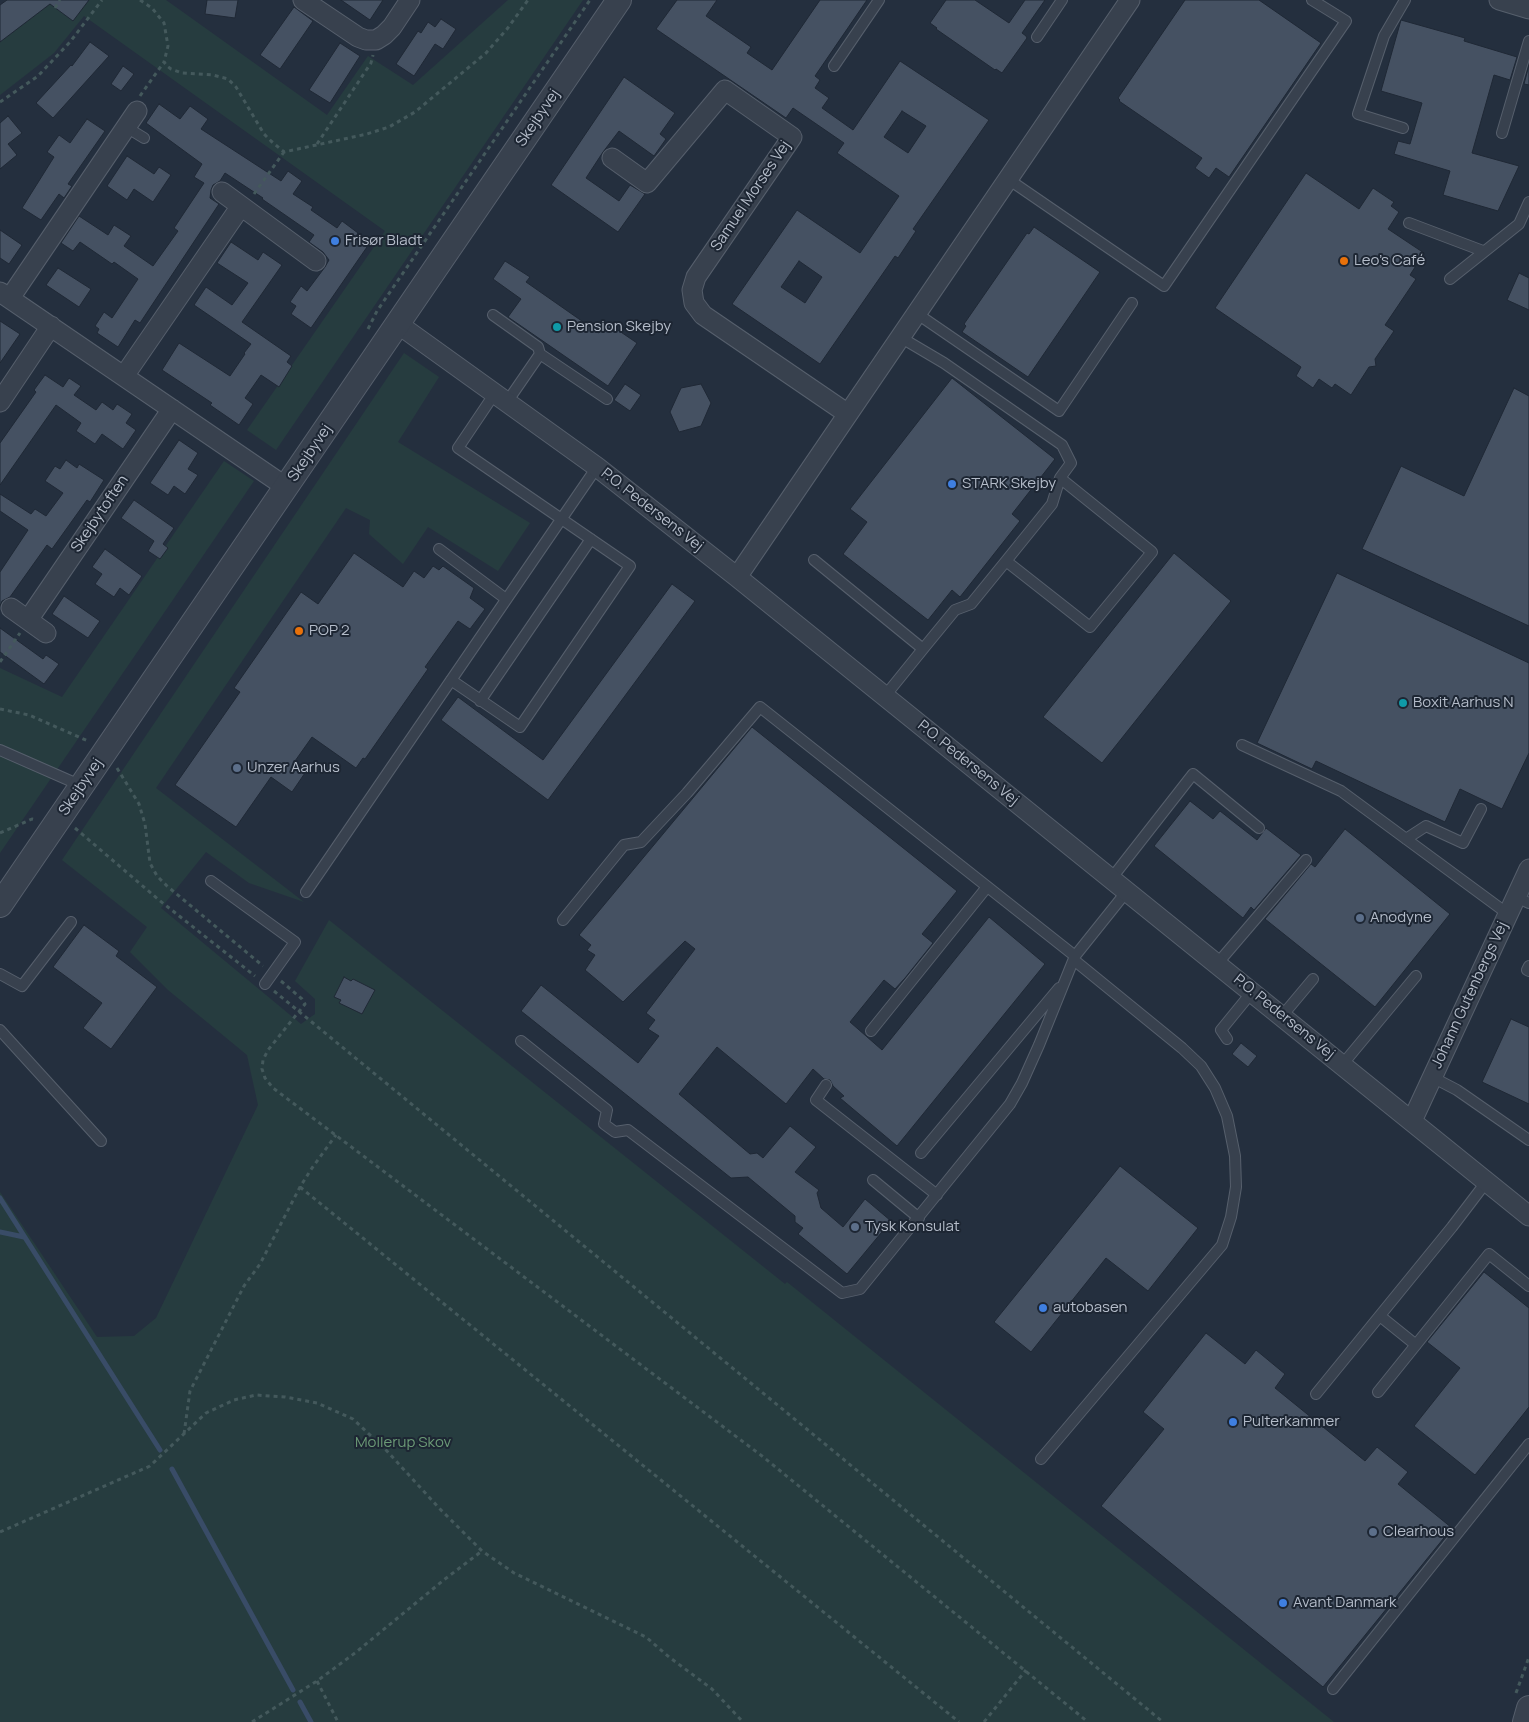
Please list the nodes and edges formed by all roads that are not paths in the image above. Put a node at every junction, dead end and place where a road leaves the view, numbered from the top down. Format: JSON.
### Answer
{"nodes":[{"id":1,"x":303,"y":0,"type":"edge"},
{"id":2,"x":410,"y":0,"type":"edge"},
{"id":3,"x":619,"y":0,"type":"edge"},
{"id":4,"x":879,"y":0,"type":"edge"},
{"id":5,"x":1062,"y":0,"type":"edge"},
{"id":6,"x":1130,"y":0,"type":"edge"},
{"id":7,"x":1312,"y":0,"type":"edge"},
{"id":8,"x":1405,"y":0,"type":"edge"},
{"id":9,"x":1499,"y":0,"type":"edge"},
{"id":10,"x":1529,"y":9,"type":"edge"},
{"id":11,"x":1037,"y":37,"type":"dead end"},
{"id":12,"x":1529,"y":41,"type":"edge"},
{"id":13,"x":834,"y":66,"type":"dead end"},
{"id":14,"x":137,"y":111,"type":"road end"},
{"id":15,"x":126,"y":127,"type":"junction"},
{"id":16,"x":1403,"y":128,"type":"dead end"},
{"id":17,"x":1502,"y":133,"type":"dead end"},
{"id":18,"x":144,"y":138,"type":"dead end"},
{"id":19,"x":612,"y":158,"type":"dead end"},
{"id":20,"x":1008,"y":178,"type":"junction"},
{"id":21,"x":222,"y":192,"type":"dead end"},
{"id":22,"x":1529,"y":202,"type":"edge"},
{"id":23,"x":242,"y":207,"type":"junction"},
{"id":24,"x":1409,"y":223,"type":"dead end"},
{"id":25,"x":1484,"y":251,"type":"junction"},
{"id":26,"x":316,"y":261,"type":"dead end"},
{"id":27,"x":1450,"y":279,"type":"dead end"},
{"id":28,"x":5,"y":295,"type":"edge"},
{"id":29,"x":1132,"y":303,"type":"dead end"},
{"id":30,"x":916,"y":314,"type":"junction"},
{"id":31,"x":493,"y":315,"type":"dead end"},
{"id":32,"x":398,"y":324,"type":"junction"},
{"id":33,"x":51,"y":326,"type":"junction"},
{"id":34,"x":900,"y":337,"type":"junction"},
{"id":35,"x":540,"y":354,"type":"junction"},
{"id":36,"x":124,"y":376,"type":"junction"},
{"id":37,"x":501,"y":398,"type":"junction"},
{"id":38,"x":607,"y":399,"type":"dead end"},
{"id":39,"x":0,"y":402,"type":"edge"},
{"id":40,"x":172,"y":409,"type":"junction"},
{"id":41,"x":848,"y":414,"type":"junction"},
{"id":42,"x":597,"y":467,"type":"junction"},
{"id":43,"x":1060,"y":478,"type":"junction"},
{"id":44,"x":286,"y":487,"type":"junction"},
{"id":45,"x":561,"y":519,"type":"junction"},
{"id":46,"x":591,"y":539,"type":"junction"},
{"id":47,"x":439,"y":549,"type":"dead end"},
{"id":48,"x":814,"y":560,"type":"dead end"},
{"id":49,"x":1006,"y":561,"type":"junction"},
{"id":50,"x":737,"y":577,"type":"junction"},
{"id":51,"x":506,"y":599,"type":"junction"},
{"id":52,"x":11,"y":608,"type":"dead end"},
{"id":53,"x":28,"y":620,"type":"junction"},
{"id":54,"x":46,"y":633,"type":"dead end"},
{"id":55,"x":923,"y":649,"type":"junction"},
{"id":56,"x":451,"y":680,"type":"junction"},
{"id":57,"x":885,"y":696,"type":"junction"},
{"id":58,"x":480,"y":700,"type":"junction"},
{"id":59,"x":1242,"y":745,"type":"dead end"},
{"id":60,"x":0,"y":750,"type":"edge"},
{"id":61,"x":82,"y":786,"type":"junction"},
{"id":62,"x":1481,"y":809,"type":"dead end"},
{"id":63,"x":1259,"y":828,"type":"dead end"},
{"id":64,"x":1406,"y":839,"type":"junction"},
{"id":65,"x":1306,"y":860,"type":"dead end"},
{"id":66,"x":1529,"y":869,"type":"edge"},
{"id":67,"x":1112,"y":879,"type":"junction"},
{"id":68,"x":212,"y":881,"type":"dead end"},
{"id":69,"x":988,"y":887,"type":"junction"},
{"id":70,"x":1127,"y":891,"type":"junction"},
{"id":71,"x":306,"y":892,"type":"dead end"},
{"id":72,"x":0,"y":905,"type":"edge"},
{"id":73,"x":1518,"y":905,"type":"edge"},
{"id":74,"x":563,"y":920,"type":"dead end"},
{"id":75,"x":71,"y":922,"type":"dead end"},
{"id":76,"x":1074,"y":958,"type":"junction"},
{"id":77,"x":1217,"y":964,"type":"junction"},
{"id":78,"x":1529,"y":966,"type":"edge"},
{"id":79,"x":1529,"y":971,"type":"edge"},
{"id":80,"x":0,"y":974,"type":"edge"},
{"id":81,"x":1416,"y":976,"type":"dead end"},
{"id":82,"x":1066,"y":979,"type":"junction"},
{"id":83,"x":1314,"y":979,"type":"dead end"},
{"id":84,"x":265,"y":984,"type":"road end"},
{"id":85,"x":1252,"y":992,"type":"junction"},
{"id":86,"x":1282,"y":1016,"type":"junction"},
{"id":87,"x":0,"y":1030,"type":"edge"},
{"id":88,"x":871,"y":1031,"type":"dead end"},
{"id":89,"x":1228,"y":1039,"type":"dead end"},
{"id":90,"x":522,"y":1041,"type":"dead end"},
{"id":91,"x":1342,"y":1065,"type":"junction"},
{"id":92,"x":1432,"y":1077,"type":"junction"},
{"id":93,"x":826,"y":1086,"type":"dead end"},
{"id":94,"x":1412,"y":1121,"type":"junction"},
{"id":95,"x":1529,"y":1140,"type":"edge"},
{"id":96,"x":101,"y":1141,"type":"dead end"},
{"id":97,"x":921,"y":1153,"type":"dead end"},
{"id":98,"x":873,"y":1180,"type":"dead end"},
{"id":99,"x":1487,"y":1181,"type":"junction"},
{"id":100,"x":937,"y":1195,"type":"junction"},
{"id":101,"x":1528,"y":1212,"type":"edge"},
{"id":102,"x":918,"y":1218,"type":"junction"},
{"id":103,"x":1529,"y":1286,"type":"edge"},
{"id":104,"x":1380,"y":1316,"type":"junction"},
{"id":105,"x":1416,"y":1345,"type":"junction"},
{"id":106,"x":1378,"y":1392,"type":"dead end"},
{"id":107,"x":1316,"y":1394,"type":"dead end"},
{"id":108,"x":1529,"y":1444,"type":"edge"},
{"id":109,"x":1041,"y":1459,"type":"dead end"},
{"id":110,"x":1333,"y":1689,"type":"dead end"},
{"id":111,"x":1522,"y":1702,"type":"edge"},
{"id":112,"x":1524,"y":1722,"type":"edge"}],
"edges":[{"from":1,"to":2,"type":"street"},
{"from":3,"to":32,"type":"street","name":"Skejbyvej"},
{"from":4,"to":13,"type":"lane"},
{"from":5,"to":11,"type":"lane"},
{"from":6,"to":20,"type":"street"},
{"from":7,"to":20,"type":"lane"},
{"from":8,"to":16,"type":"lane"},
{"from":9,"to":10,"type":"street"},
{"from":12,"to":17,"type":"lane"},
{"from":14,"to":15,"type":"street"},
{"from":15,"to":18,"type":"lane"},
{"from":15,"to":28,"type":"street"},
{"from":19,"to":41,"type":"street","name":"Samuel Morses Vej"},
{"from":20,"to":30,"type":"street"},
{"from":21,"to":23,"type":"street"},
{"from":22,"to":25,"type":"lane"},
{"from":23,"to":26,"type":"street"},
{"from":23,"to":36,"type":"street"},
{"from":24,"to":25,"type":"lane"},
{"from":25,"to":27,"type":"lane"},
{"from":28,"to":33,"type":"street"},
{"from":29,"to":30,"type":"lane"},
{"from":30,"to":34,"type":"street"},
{"from":31,"to":35,"type":"lane"},
{"from":32,"to":37,"type":"street","name":"P.O. Pedersens Vej"},
{"from":32,"to":44,"type":"street","name":"Skejbyvej"},
{"from":33,"to":36,"type":"street"},
{"from":33,"to":39,"type":"street"},
{"from":34,"to":41,"type":"street"},
{"from":34,"to":43,"type":"lane"},
{"from":35,"to":37,"type":"lane"},
{"from":35,"to":38,"type":"lane"},
{"from":36,"to":40,"type":"street"},
{"from":37,"to":42,"type":"street","name":"P.O. Pedersens Vej"},
{"from":37,"to":45,"type":"lane"},
{"from":40,"to":44,"type":"street"},
{"from":40,"to":53,"type":"street","name":"Skejbytoften"},
{"from":41,"to":50,"type":"street"},
{"from":42,"to":45,"type":"lane"},
{"from":42,"to":50,"type":"street","name":"P.O. Pedersens Vej"},
{"from":43,"to":49,"type":"lane"},
{"from":43,"to":49,"type":"lane"},
{"from":44,"to":61,"type":"street","name":"Skejbyvej"},
{"from":45,"to":46,"type":"lane"},
{"from":45,"to":51,"type":"lane"},
{"from":46,"to":58,"type":"lane"},
{"from":46,"to":58,"type":"lane"},
{"from":47,"to":51,"type":"lane"},
{"from":48,"to":55,"type":"lane"},
{"from":49,"to":55,"type":"lane"},
{"from":50,"to":57,"type":"street","name":"P.O. Pedersens Vej"},
{"from":51,"to":56,"type":"lane"},
{"from":52,"to":53,"type":"street"},
{"from":53,"to":54,"type":"street"},
{"from":55,"to":57,"type":"lane"},
{"from":56,"to":58,"type":"lane"},
{"from":56,"to":71,"type":"lane"},
{"from":57,"to":67,"type":"street","name":"P.O. Pedersens Vej"},
{"from":59,"to":64,"type":"lane"},
{"from":60,"to":61,"type":"lane"},
{"from":61,"to":72,"type":"street","name":"Skejbyvej"},
{"from":62,"to":64,"type":"lane"},
{"from":63,"to":67,"type":"lane"},
{"from":64,"to":73,"type":"lane"},
{"from":65,"to":77,"type":"lane"},
{"from":66,"to":73,"type":"street","name":"Johann Gutenbergs Vej"},
{"from":67,"to":70,"type":"street","name":"P.O. Pedersens Vej"},
{"from":68,"to":84,"type":"lane"},
{"from":69,"to":74,"type":"lane"},
{"from":69,"to":76,"type":"lane"},
{"from":69,"to":88,"type":"lane"},
{"from":70,"to":76,"type":"lane"},
{"from":70,"to":77,"type":"street","name":"P.O. Pedersens Vej"},
{"from":73,"to":92,"type":"street","name":"Johann Gutenbergs Vej"},
{"from":75,"to":80,"type":"lane"},
{"from":76,"to":82,"type":"lane"},
{"from":76,"to":109,"type":"lane"},
{"from":77,"to":85,"type":"street","name":"P.O. Pedersens Vej"},
{"from":78,"to":79,"type":"lane"},
{"from":81,"to":91,"type":"lane"},
{"from":82,"to":97,"type":"lane"},
{"from":82,"to":100,"type":"lane"},
{"from":83,"to":86,"type":"lane"},
{"from":85,"to":86,"type":"street","name":"P.O. Pedersens Vej"},
{"from":85,"to":89,"type":"lane"},
{"from":86,"to":91,"type":"street","name":"P.O. Pedersens Vej"},
{"from":87,"to":96,"type":"lane"},
{"from":90,"to":102,"type":"lane"},
{"from":91,"to":94,"type":"street","name":"P.O. Pedersens Vej"},
{"from":92,"to":94,"type":"street","name":"Johann Gutenbergs Vej"},
{"from":92,"to":95,"type":"lane"},
{"from":93,"to":100,"type":"lane"},
{"from":94,"to":99,"type":"street","name":"P.O. Pedersens Vej"},
{"from":98,"to":102,"type":"lane"},
{"from":99,"to":101,"type":"street","name":"P.O. Pedersens Vej"},
{"from":99,"to":104,"type":"lane"},
{"from":100,"to":102,"type":"lane"},
{"from":103,"to":105,"type":"lane"},
{"from":104,"to":105,"type":"lane"},
{"from":104,"to":107,"type":"lane"},
{"from":105,"to":106,"type":"lane"},
{"from":108,"to":110,"type":"lane"},
{"from":111,"to":112,"type":"street"}]}
